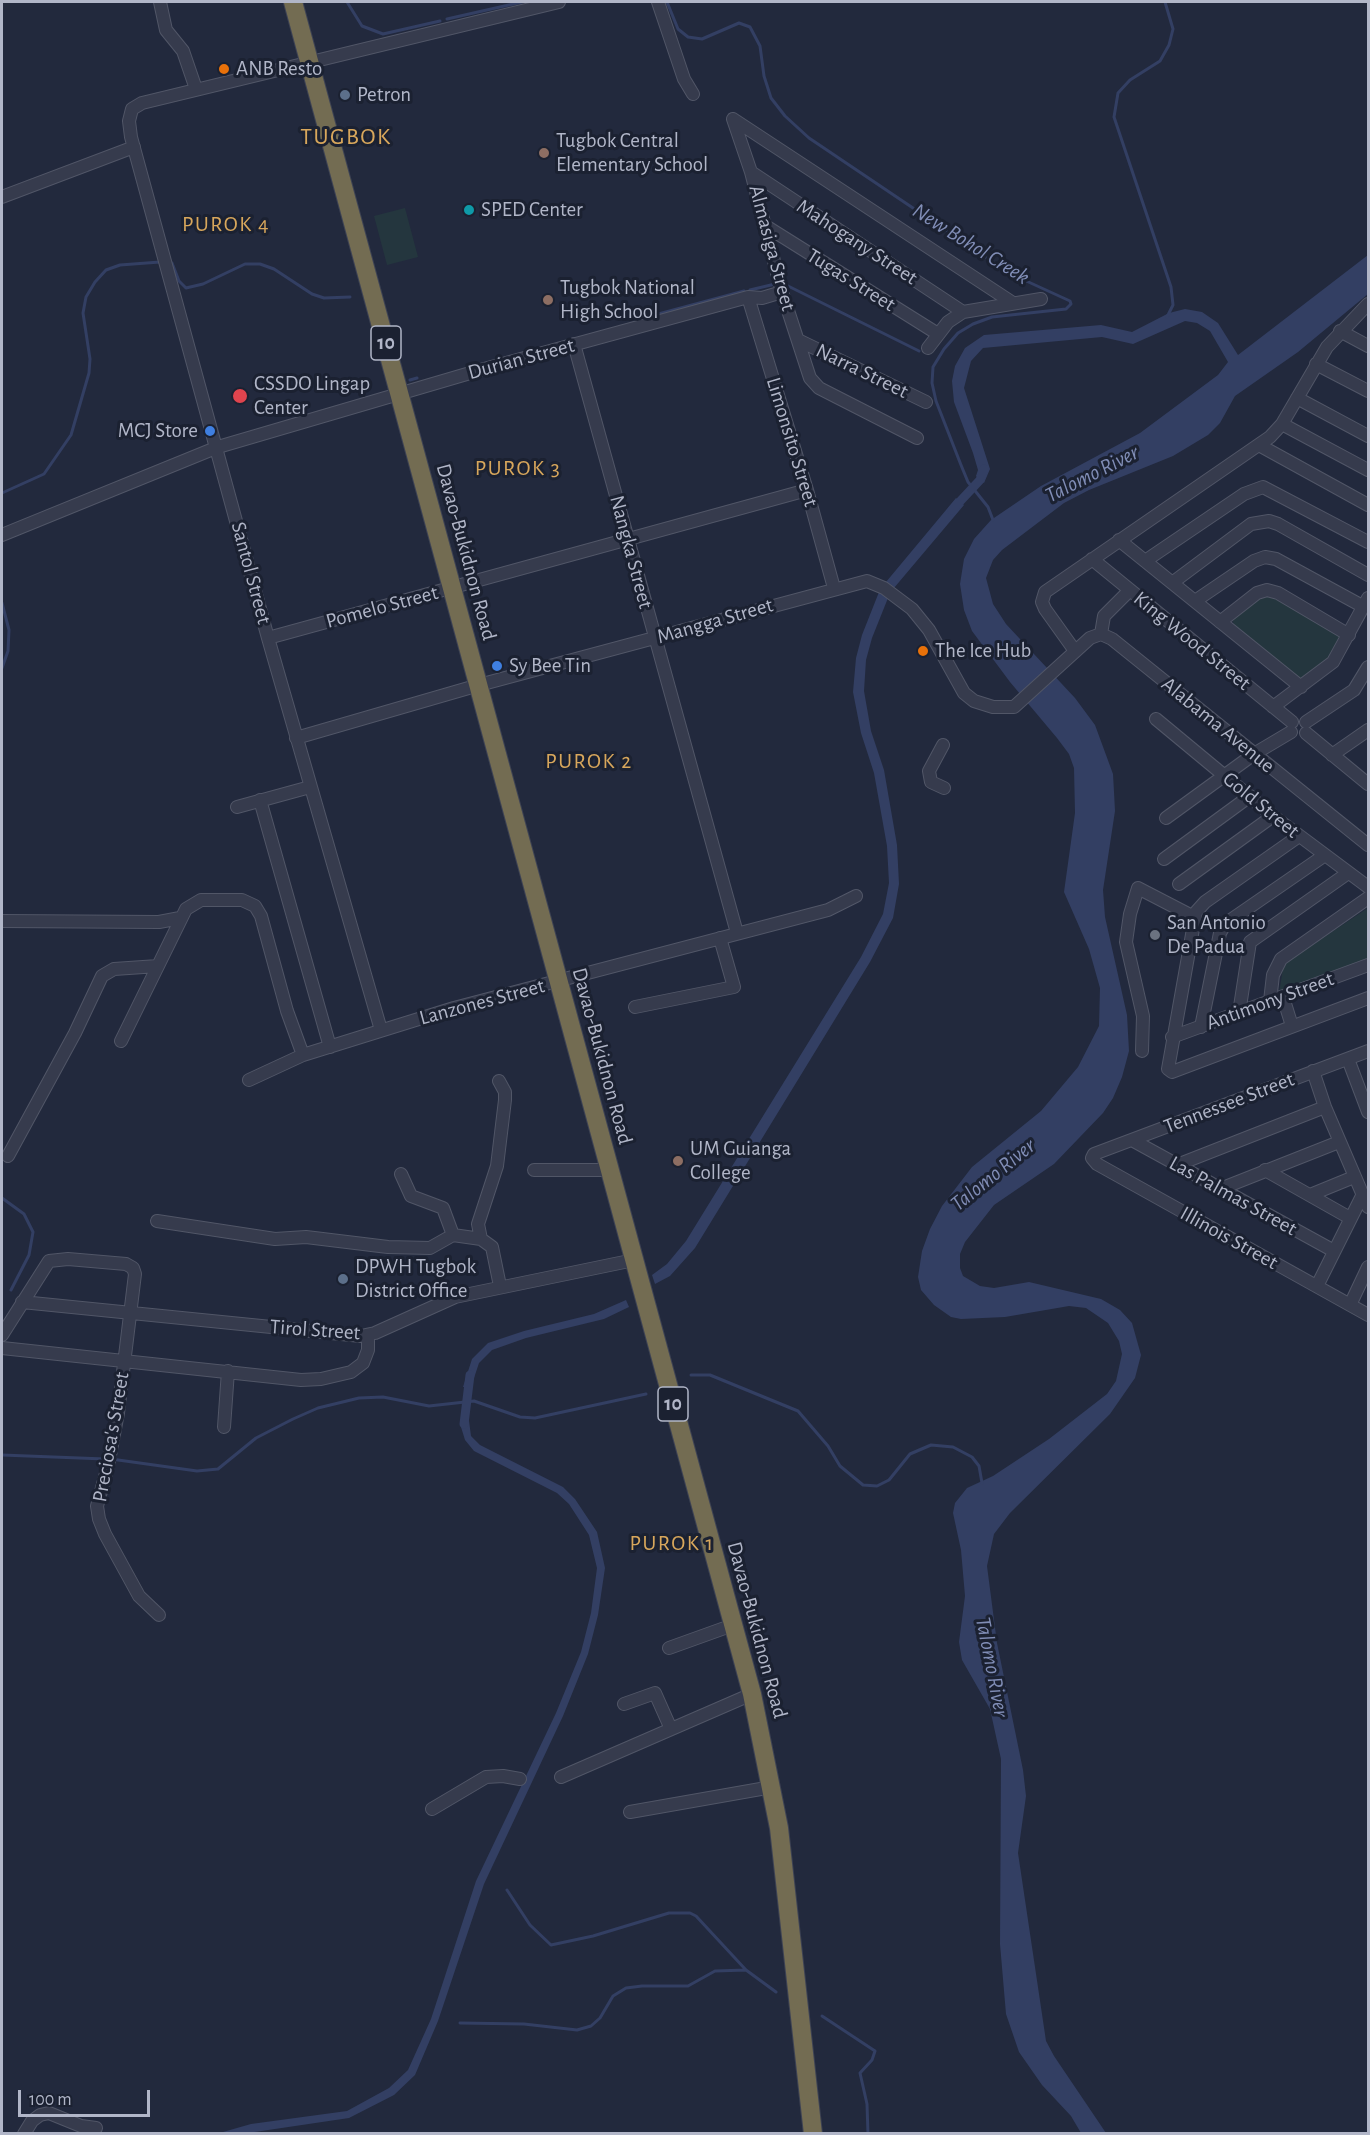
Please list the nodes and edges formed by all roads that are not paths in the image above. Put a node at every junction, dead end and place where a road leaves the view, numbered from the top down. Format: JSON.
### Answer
{"nodes":[{"id":1,"x":160,"y":2,"type":"edge"},
{"id":2,"x":292,"y":2,"type":"edge"},
{"id":3,"x":559,"y":2,"type":"edge"},
{"id":4,"x":658,"y":2,"type":"edge"},
{"id":5,"x":309,"y":62,"type":"junction"},
{"id":6,"x":196,"y":89,"type":"junction"},
{"id":7,"x":693,"y":94,"type":"dead end"},
{"id":8,"x":134,"y":147,"type":"junction"},
{"id":9,"x":751,"y":172,"type":"junction"},
{"id":10,"x":2,"y":197,"type":"edge"},
{"id":11,"x":765,"y":225,"type":"junction"},
{"id":12,"x":782,"y":292,"type":"junction"},
{"id":13,"x":748,"y":297,"type":"junction"},
{"id":14,"x":1041,"y":299,"type":"dead end"},
{"id":15,"x":1013,"y":303,"type":"junction"},
{"id":16,"x":1368,"y":304,"type":"edge"},
{"id":17,"x":963,"y":312,"type":"junction"},
{"id":18,"x":1340,"y":331,"type":"junction"},
{"id":19,"x":938,"y":334,"type":"junction"},
{"id":20,"x":798,"y":340,"type":"junction"},
{"id":21,"x":574,"y":344,"type":"junction"},
{"id":22,"x":1368,"y":346,"type":"edge"},
{"id":23,"x":928,"y":348,"type":"dead end"},
{"id":24,"x":1316,"y":364,"type":"junction"},
{"id":25,"x":1368,"y":392,"type":"edge"},
{"id":26,"x":400,"y":394,"type":"junction"},
{"id":27,"x":1297,"y":398,"type":"junction"},
{"id":28,"x":926,"y":402,"type":"dead end"},
{"id":29,"x":1282,"y":424,"type":"junction"},
{"id":30,"x":1368,"y":436,"type":"edge"},
{"id":31,"x":917,"y":438,"type":"dead end"},
{"id":32,"x":1259,"y":445,"type":"junction"},
{"id":33,"x":218,"y":447,"type":"junction"},
{"id":34,"x":1368,"y":470,"type":"edge"},
{"id":35,"x":807,"y":490,"type":"junction"},
{"id":36,"x":1368,"y":504,"type":"edge"},
{"id":37,"x":2,"y":535,"type":"edge"},
{"id":38,"x":628,"y":540,"type":"junction"},
{"id":39,"x":1119,"y":540,"type":"junction"},
{"id":40,"x":1368,"y":542,"type":"edge"},
{"id":41,"x":1092,"y":559,"type":"junction"},
{"id":42,"x":1144,"y":561,"type":"junction"},
{"id":43,"x":1368,"y":575,"type":"edge"},
{"id":44,"x":1172,"y":583,"type":"junction"},
{"id":45,"x":453,"y":588,"type":"junction"},
{"id":46,"x":834,"y":588,"type":"junction"},
{"id":47,"x":1129,"y":591,"type":"junction"},
{"id":48,"x":1195,"y":601,"type":"junction"},
{"id":49,"x":1366,"y":602,"type":"edge"},
{"id":50,"x":1220,"y":622,"type":"junction"},
{"id":51,"x":1101,"y":634,"type":"junction"},
{"id":52,"x":1349,"y":635,"type":"junction"},
{"id":53,"x":268,"y":638,"type":"junction"},
{"id":54,"x":655,"y":639,"type":"junction"},
{"id":55,"x":1070,"y":655,"type":"junction"},
{"id":56,"x":1368,"y":667,"type":"edge"},
{"id":57,"x":479,"y":685,"type":"junction"},
{"id":58,"x":1301,"y":687,"type":"junction"},
{"id":59,"x":1274,"y":707,"type":"junction"},
{"id":60,"x":1156,"y":718,"type":"dead end"},
{"id":61,"x":1292,"y":727,"type":"junction"},
{"id":62,"x":1306,"y":728,"type":"junction"},
{"id":63,"x":1368,"y":730,"type":"edge"},
{"id":64,"x":296,"y":738,"type":"junction"},
{"id":65,"x":943,"y":745,"type":"dead end"},
{"id":66,"x":1254,"y":754,"type":"junction"},
{"id":67,"x":1332,"y":755,"type":"junction"},
{"id":68,"x":1225,"y":776,"type":"junction"},
{"id":69,"x":1368,"y":784,"type":"edge"},
{"id":70,"x":310,"y":787,"type":"junction"},
{"id":71,"x":944,"y":788,"type":"dead end"},
{"id":72,"x":1250,"y":796,"type":"junction"},
{"id":73,"x":260,"y":801,"type":"junction"},
{"id":74,"x":237,"y":807,"type":"dead end"},
{"id":75,"x":1273,"y":816,"type":"junction"},
{"id":76,"x":1166,"y":818,"type":"dead end"},
{"id":77,"x":1299,"y":836,"type":"junction"},
{"id":78,"x":1368,"y":845,"type":"edge"},
{"id":79,"x":1325,"y":855,"type":"junction"},
{"id":80,"x":1164,"y":859,"type":"dead end"},
{"id":81,"x":1348,"y":873,"type":"junction"},
{"id":82,"x":1179,"y":884,"type":"dead end"},
{"id":83,"x":1368,"y":887,"type":"edge"},
{"id":84,"x":856,"y":896,"type":"dead end"},
{"id":85,"x":1368,"y":898,"type":"edge"},
{"id":86,"x":1194,"y":917,"type":"junction"},
{"id":87,"x":180,"y":918,"type":"junction"},
{"id":88,"x":2,"y":921,"type":"edge"},
{"id":89,"x":737,"y":933,"type":"junction"},
{"id":90,"x":720,"y":938,"type":"junction"},
{"id":91,"x":1368,"y":965,"type":"edge"},
{"id":92,"x":158,"y":966,"type":"junction"},
{"id":93,"x":559,"y":981,"type":"junction"},
{"id":94,"x":1283,"y":997,"type":"junction"},
{"id":95,"x":1368,"y":998,"type":"edge"},
{"id":96,"x":1270,"y":1001,"type":"junction"},
{"id":97,"x":635,"y":1007,"type":"dead end"},
{"id":98,"x":1239,"y":1013,"type":"junction"},
{"id":99,"x":1292,"y":1026,"type":"junction"},
{"id":100,"x":1201,"y":1027,"type":"junction"},
{"id":101,"x":381,"y":1030,"type":"junction"},
{"id":102,"x":1172,"y":1037,"type":"junction"},
{"id":103,"x":121,"y":1041,"type":"dead end"},
{"id":104,"x":330,"y":1047,"type":"junction"},
{"id":105,"x":1142,"y":1051,"type":"dead end"},
{"id":106,"x":1368,"y":1051,"type":"edge"},
{"id":107,"x":303,"y":1055,"type":"junction"},
{"id":108,"x":1348,"y":1059,"type":"junction"},
{"id":109,"x":1313,"y":1071,"type":"junction"},
{"id":110,"x":249,"y":1080,"type":"dead end"},
{"id":111,"x":498,"y":1081,"type":"dead end"},
{"id":112,"x":1325,"y":1107,"type":"junction"},
{"id":113,"x":1368,"y":1112,"type":"edge"},
{"id":114,"x":1132,"y":1140,"type":"junction"},
{"id":115,"x":1339,"y":1142,"type":"junction"},
{"id":116,"x":8,"y":1156,"type":"dead end"},
{"id":117,"x":1092,"y":1158,"type":"joint"},
{"id":118,"x":1177,"y":1165,"type":"junction"},
{"id":119,"x":534,"y":1170,"type":"dead end"},
{"id":120,"x":610,"y":1170,"type":"junction"},
{"id":121,"x":1264,"y":1170,"type":"junction"},
{"id":122,"x":401,"y":1174,"type":"dead end"},
{"id":123,"x":1354,"y":1177,"type":"junction"},
{"id":124,"x":1220,"y":1189,"type":"junction"},
{"id":125,"x":1310,"y":1195,"type":"junction"},
{"id":126,"x":1362,"y":1196,"type":"junction"},
{"id":127,"x":1368,"y":1207,"type":"edge"},
{"id":128,"x":1350,"y":1218,"type":"junction"},
{"id":129,"x":157,"y":1221,"type":"dead end"},
{"id":130,"x":453,"y":1235,"type":"junction"},
{"id":131,"x":481,"y":1239,"type":"junction"},
{"id":132,"x":1334,"y":1251,"type":"junction"},
{"id":133,"x":634,"y":1260,"type":"junction"},
{"id":134,"x":1368,"y":1267,"type":"edge"},
{"id":135,"x":500,"y":1286,"type":"junction"},
{"id":136,"x":1317,"y":1287,"type":"junction"},
{"id":137,"x":22,"y":1302,"type":"junction"},
{"id":138,"x":1350,"y":1305,"type":"junction"},
{"id":139,"x":130,"y":1313,"type":"junction"},
{"id":140,"x":1368,"y":1315,"type":"edge"},
{"id":141,"x":2,"y":1335,"type":"edge"},
{"id":142,"x":368,"y":1335,"type":"junction"},
{"id":143,"x":2,"y":1348,"type":"edge"},
{"id":144,"x":125,"y":1359,"type":"junction"},
{"id":145,"x":228,"y":1371,"type":"junction"},
{"id":146,"x":224,"y":1427,"type":"dead end"},
{"id":147,"x":159,"y":1615,"type":"dead end"},
{"id":148,"x":734,"y":1625,"type":"junction"},
{"id":149,"x":669,"y":1648,"type":"dead end"},
{"id":150,"x":752,"y":1694,"type":"junction"},
{"id":151,"x":624,"y":1704,"type":"dead end"},
{"id":152,"x":671,"y":1730,"type":"junction"},
{"id":153,"x":561,"y":1777,"type":"dead end"},
{"id":154,"x":520,"y":1779,"type":"dead end"},
{"id":155,"x":772,"y":1787,"type":"junction"},
{"id":156,"x":432,"y":1809,"type":"dead end"},
{"id":157,"x":630,"y":1812,"type":"dead end"},
{"id":158,"x":96,"y":2128,"type":"dead end"},
{"id":159,"x":24,"y":2133,"type":"edge"},
{"id":160,"x":813,"y":2133,"type":"edge"}],
"edges":[{"from":1,"to":6,"type":"street"},
{"from":2,"to":5,"type":"highway","name":"Davao-Bukidnon Road","number":"10"},
{"from":3,"to":5,"type":"street"},
{"from":4,"to":7,"type":"street"},
{"from":5,"to":6,"type":"street"},
{"from":5,"to":26,"type":"highway","name":"Davao-Bukidnon Road","number":"10"},
{"from":6,"to":8,"type":"street","name":"Santol Street"},
{"from":8,"to":10,"type":"street"},
{"from":8,"to":33,"type":"street","name":"Santol Street"},
{"from":9,"to":11,"type":"street","name":"Almasiga Street"},
{"from":9,"to":15,"type":"street","name":"Almasiga Street"},
{"from":9,"to":17,"type":"street","name":"Mahogany Street"},
{"from":11,"to":12,"type":"street","name":"Almasiga Street"},
{"from":11,"to":19,"type":"street","name":"Tugas Street"},
{"from":12,"to":13,"type":"street","name":"Durian Street"},
{"from":12,"to":20,"type":"street","name":"Almasiga Street"},
{"from":13,"to":21,"type":"street","name":"Durian Street"},
{"from":13,"to":35,"type":"street","name":"Limonsito Street"},
{"from":14,"to":15,"type":"street"},
{"from":15,"to":17,"type":"street"},
{"from":16,"to":18,"type":"street"},
{"from":17,"to":19,"type":"street"},
{"from":18,"to":22,"type":"street"},
{"from":18,"to":24,"type":"street"},
{"from":19,"to":23,"type":"street"},
{"from":20,"to":28,"type":"street","name":"Narra Street"},
{"from":20,"to":31,"type":"street","name":"Almasiga Street"},
{"from":21,"to":26,"type":"street","name":"Durian Street"},
{"from":21,"to":38,"type":"street","name":"Nangka Street"},
{"from":24,"to":25,"type":"street"},
{"from":24,"to":27,"type":"street"},
{"from":26,"to":33,"type":"street","name":"Durian Street"},
{"from":26,"to":45,"type":"highway","name":"Davao-Bukidnon Road","number":"10"},
{"from":27,"to":29,"type":"street"},
{"from":27,"to":30,"type":"street"},
{"from":29,"to":32,"type":"street"},
{"from":29,"to":34,"type":"street"},
{"from":32,"to":36,"type":"street"},
{"from":32,"to":39,"type":"street"},
{"from":33,"to":37,"type":"street","name":"Durian Street"},
{"from":33,"to":53,"type":"street","name":"Santol Street"},
{"from":35,"to":38,"type":"street","name":"Pomelo Street"},
{"from":35,"to":46,"type":"street","name":"Limonsito Street"},
{"from":38,"to":45,"type":"street","name":"Pomelo Street"},
{"from":38,"to":54,"type":"street","name":"Nangka Street"},
{"from":39,"to":41,"type":"street"},
{"from":39,"to":42,"type":"street"},
{"from":40,"to":42,"type":"street"},
{"from":41,"to":47,"type":"street","name":"King Wood Street"},
{"from":41,"to":55,"type":"street"},
{"from":42,"to":44,"type":"street"},
{"from":43,"to":44,"type":"street"},
{"from":44,"to":48,"type":"street"},
{"from":45,"to":53,"type":"street","name":"Pomelo Street"},
{"from":45,"to":57,"type":"highway","name":"Davao-Bukidnon Road","number":"10"},
{"from":46,"to":54,"type":"street","name":"Mangga Street"},
{"from":46,"to":55,"type":"street","name":"Mangga Street"},
{"from":47,"to":51,"type":"street"},
{"from":47,"to":59,"type":"street","name":"King Wood Street"},
{"from":48,"to":49,"type":"street"},
{"from":48,"to":50,"type":"street"},
{"from":49,"to":52,"type":"street"},
{"from":50,"to":52,"type":"street"},
{"from":50,"to":58,"type":"street"},
{"from":51,"to":55,"type":"street"},
{"from":51,"to":66,"type":"street","name":"Alabama Avenue"},
{"from":52,"to":58,"type":"street"},
{"from":53,"to":64,"type":"street","name":"Santol Street"},
{"from":54,"to":57,"type":"street","name":"Mangga Street"},
{"from":54,"to":89,"type":"street","name":"Nangka Street"},
{"from":56,"to":62,"type":"street"},
{"from":57,"to":64,"type":"street","name":"Mangga Street"},
{"from":57,"to":93,"type":"highway","name":"Davao-Bukidnon Road","number":"10"},
{"from":58,"to":59,"type":"street"},
{"from":59,"to":61,"type":"street","name":"King Wood Street"},
{"from":60,"to":68,"type":"street","name":"Gold Street"},
{"from":61,"to":62,"type":"street"},
{"from":61,"to":66,"type":"street"},
{"from":62,"to":67,"type":"street"},
{"from":63,"to":67,"type":"street"},
{"from":64,"to":70,"type":"street","name":"Santol Street"},
{"from":65,"to":71,"type":"street"},
{"from":66,"to":68,"type":"street"},
{"from":66,"to":78,"type":"street","name":"Alabama Avenue"},
{"from":67,"to":69,"type":"street"},
{"from":68,"to":72,"type":"street","name":"Gold Street"},
{"from":68,"to":76,"type":"street"},
{"from":70,"to":73,"type":"street"},
{"from":70,"to":101,"type":"street","name":"Santol Street"},
{"from":72,"to":75,"type":"street","name":"Gold Street"},
{"from":72,"to":80,"type":"street"},
{"from":73,"to":74,"type":"street"},
{"from":73,"to":104,"type":"street"},
{"from":75,"to":77,"type":"street","name":"Gold Street"},
{"from":75,"to":82,"type":"street"},
{"from":77,"to":79,"type":"street","name":"Gold Street"},
{"from":77,"to":86,"type":"street"},
{"from":79,"to":81,"type":"street","name":"Gold Street"},
{"from":79,"to":100,"type":"street"},
{"from":81,"to":83,"type":"street","name":"Gold Street"},
{"from":81,"to":98,"type":"street"},
{"from":84,"to":89,"type":"street","name":"Lanzones Street"},
{"from":85,"to":96,"type":"street"},
{"from":86,"to":102,"type":"street"},
{"from":86,"to":105,"type":"street"},
{"from":87,"to":88,"type":"street"},
{"from":87,"to":92,"type":"street"},
{"from":87,"to":107,"type":"street"},
{"from":89,"to":90,"type":"street","name":"Lanzones Street"},
{"from":90,"to":93,"type":"street","name":"Lanzones Street"},
{"from":90,"to":97,"type":"street"},
{"from":91,"to":94,"type":"street","name":"Antimony Street"},
{"from":92,"to":103,"type":"street"},
{"from":92,"to":116,"type":"street"},
{"from":93,"to":101,"type":"street","name":"Lanzones Street"},
{"from":93,"to":120,"type":"highway","name":"Davao-Bukidnon Road","number":"10"},
{"from":94,"to":96,"type":"street","name":"Antimony Street"},
{"from":94,"to":99,"type":"street"},
{"from":95,"to":99,"type":"street"},
{"from":96,"to":98,"type":"street","name":"Antimony Street"},
{"from":98,"to":100,"type":"street","name":"Antimony Street"},
{"from":99,"to":102,"type":"street"},
{"from":100,"to":102,"type":"street","name":"Antimony Street"},
{"from":101,"to":104,"type":"street","name":"Lanzones Street"},
{"from":104,"to":107,"type":"street","name":"Lanzones Street"},
{"from":106,"to":108,"type":"street","name":"Tennessee Street"},
{"from":107,"to":110,"type":"street","name":"Lanzones Street"},
{"from":108,"to":109,"type":"street","name":"Tennessee Street"},
{"from":108,"to":113,"type":"street"},
{"from":109,"to":112,"type":"street"},
{"from":109,"to":114,"type":"street","name":"Tennessee Street"},
{"from":111,"to":131,"type":"street"},
{"from":112,"to":115,"type":"street"},
{"from":112,"to":118,"type":"street"},
{"from":114,"to":117,"type":"street","name":"Tennessee Street"},
{"from":114,"to":118,"type":"street","name":"Las Palmas Street"},
{"from":115,"to":121,"type":"street"},
{"from":115,"to":123,"type":"street"},
{"from":117,"to":136,"type":"street","name":"Illinois Street"},
{"from":118,"to":124,"type":"street","name":"Las Palmas Street"},
{"from":119,"to":120,"type":"street"},
{"from":120,"to":133,"type":"highway","name":"Davao-Bukidnon Road","number":"10"},
{"from":121,"to":124,"type":"street"},
{"from":121,"to":125,"type":"street"},
{"from":122,"to":130,"type":"street"},
{"from":123,"to":125,"type":"street"},
{"from":123,"to":126,"type":"street"},
{"from":124,"to":132,"type":"street","name":"Las Palmas Street"},
{"from":125,"to":128,"type":"street"},
{"from":126,"to":127,"type":"street"},
{"from":126,"to":128,"type":"street"},
{"from":128,"to":132,"type":"street"},
{"from":129,"to":130,"type":"street"},
{"from":130,"to":131,"type":"street"},
{"from":131,"to":135,"type":"street"},
{"from":132,"to":136,"type":"street"},
{"from":133,"to":135,"type":"street","name":"Tirol Street"},
{"from":133,"to":148,"type":"highway","name":"Davao-Bukidnon Road","number":"10"},
{"from":134,"to":138,"type":"street"},
{"from":135,"to":142,"type":"street","name":"Tirol Street"},
{"from":136,"to":138,"type":"street","name":"Illinois Street"},
{"from":137,"to":139,"type":"street","name":"Tirol Street"},
{"from":137,"to":139,"type":"street","name":"Preciosa's Street"},
{"from":137,"to":141,"type":"street"},
{"from":138,"to":140,"type":"street","name":"Illinois Street"},
{"from":139,"to":142,"type":"street","name":"Tirol Street"},
{"from":139,"to":144,"type":"street","name":"Preciosa's Street"},
{"from":142,"to":145,"type":"street"},
{"from":143,"to":144,"type":"street"},
{"from":144,"to":145,"type":"street"},
{"from":144,"to":147,"type":"street","name":"Preciosa's Street"},
{"from":145,"to":146,"type":"street"},
{"from":148,"to":149,"type":"street"},
{"from":148,"to":150,"type":"highway","name":"Davao-Bukidnon Road","number":"10"},
{"from":150,"to":152,"type":"street"},
{"from":150,"to":155,"type":"highway","name":"Davao-Bukidnon Road","number":"10"},
{"from":151,"to":152,"type":"street"},
{"from":152,"to":153,"type":"street"},
{"from":154,"to":156,"type":"street"},
{"from":155,"to":157,"type":"street"},
{"from":155,"to":160,"type":"highway","name":"Davao-Bukidnon Road","number":"10"},
{"from":158,"to":159,"type":"street"}]}
